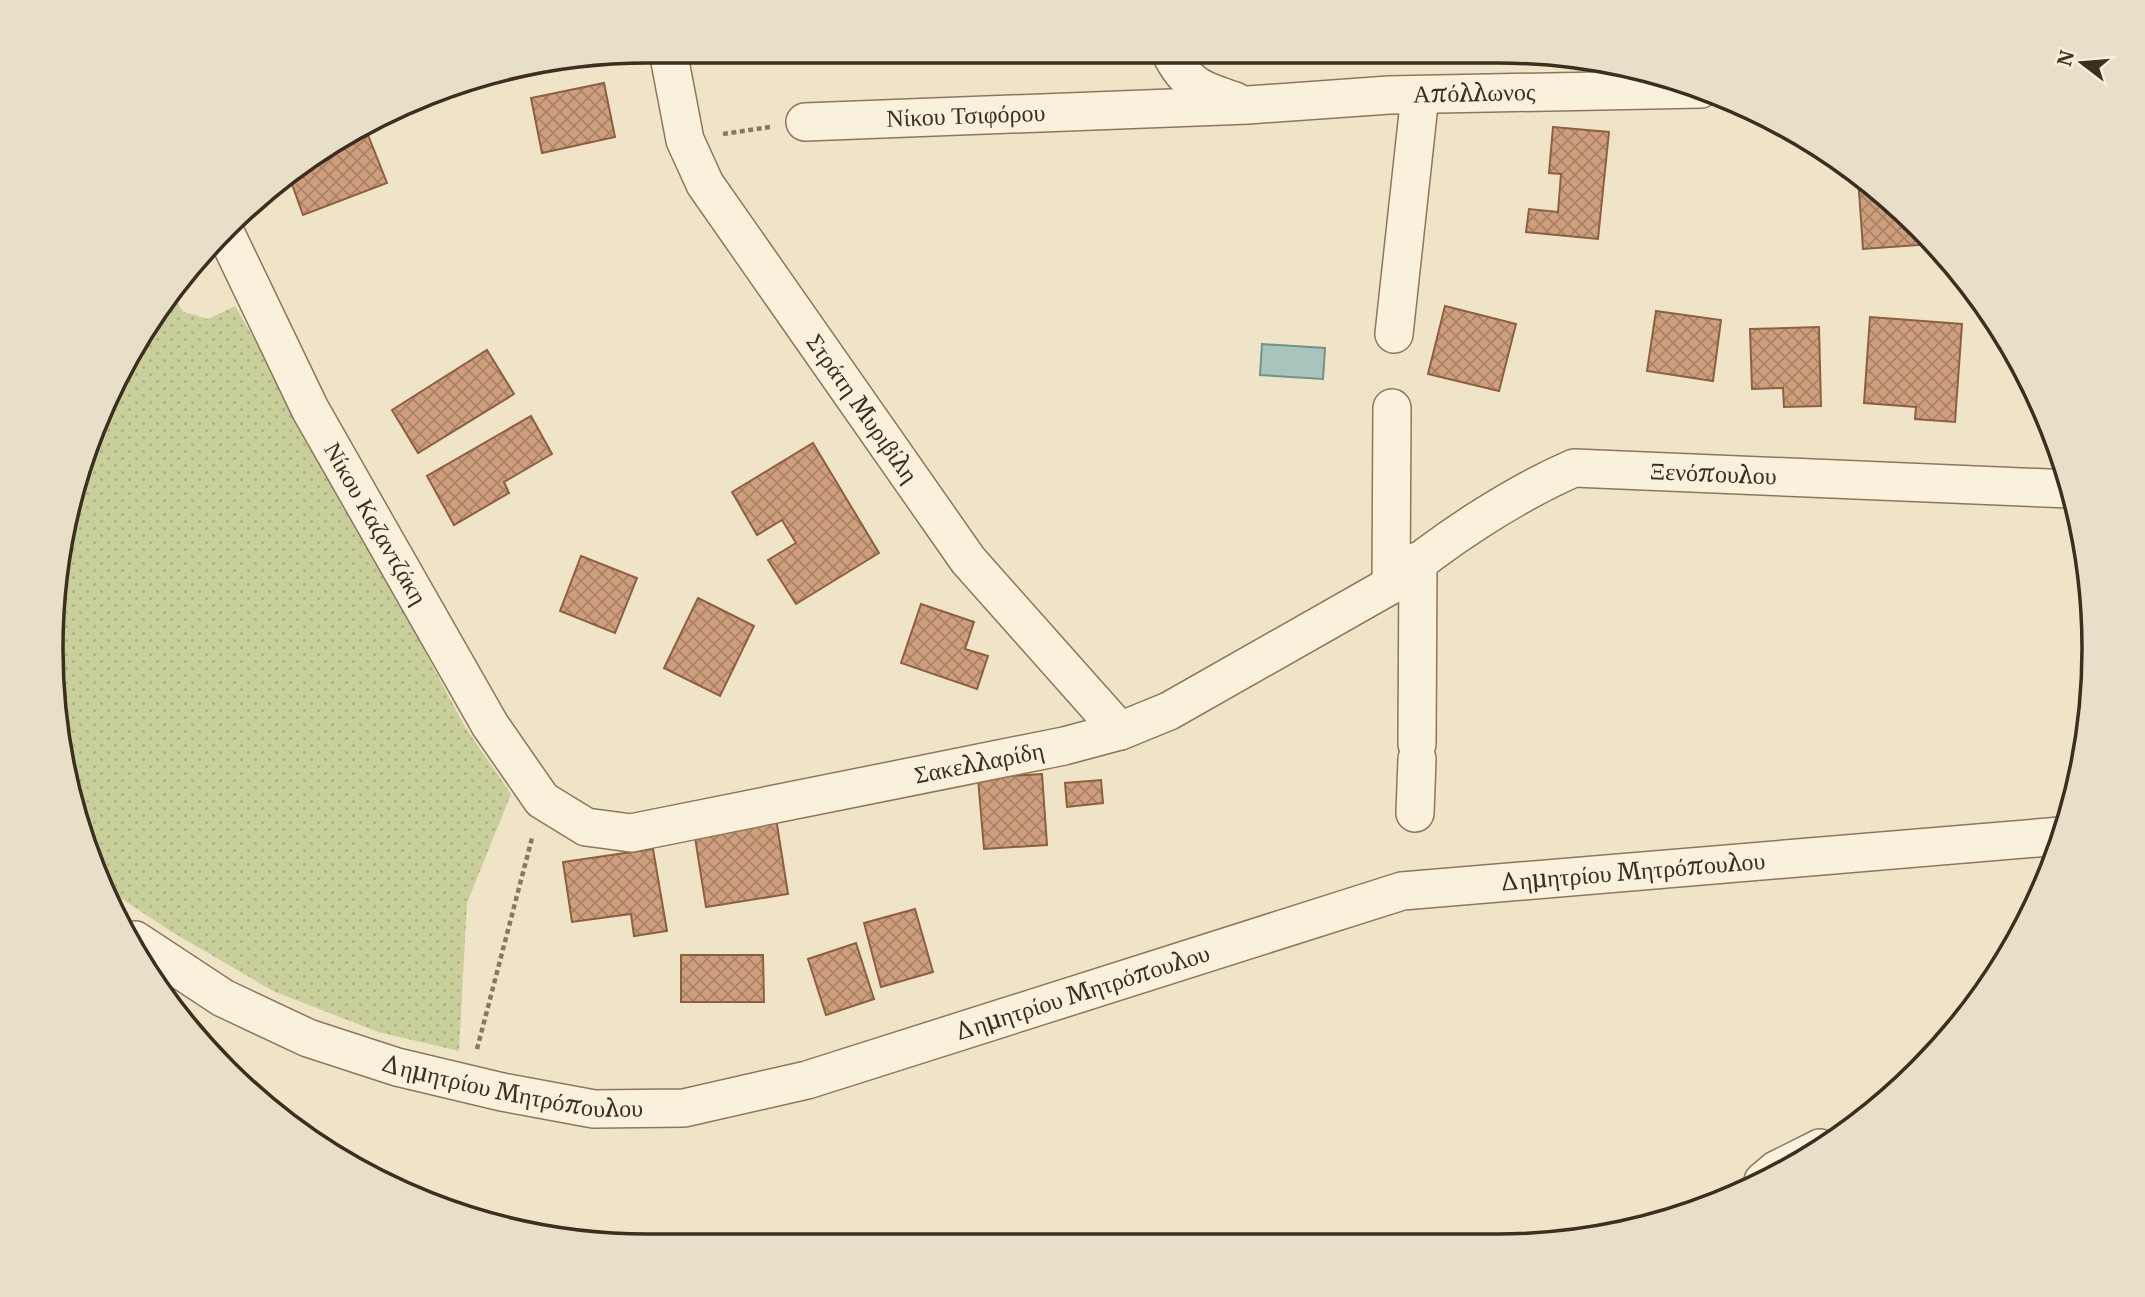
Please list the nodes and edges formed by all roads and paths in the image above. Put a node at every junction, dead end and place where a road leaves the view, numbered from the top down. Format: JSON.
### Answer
{"nodes":[{"id":1,"x":669,"y":63,"type":"edge"},
{"id":2,"x":1176,"y":63,"type":"edge"},
{"id":3,"x":1670,"y":90,"type":"edge"},
{"id":4,"x":1420,"y":95,"type":"junction"},
{"id":5,"x":1248,"y":105,"type":"junction"},
{"id":6,"x":805,"y":122,"type":"joint"},
{"id":7,"x":685,"y":140,"type":"junction"},
{"id":8,"x":229,"y":240,"type":"edge"},
{"id":9,"x":1394,"y":334,"type":"dead end"},
{"id":10,"x":1392,"y":408,"type":"dead end"},
{"id":11,"x":2059,"y":489,"type":"edge"},
{"id":12,"x":1418,"y":561,"type":"junction"},
{"id":13,"x":1391,"y":585,"type":"junction"},
{"id":14,"x":1120,"y":731,"type":"junction"},
{"id":15,"x":542,"y":800,"type":"junction"},
{"id":16,"x":1415,"y":813,"type":"dead end"},
{"id":17,"x":2051,"y":837,"type":"edge"},
{"id":18,"x":144,"y":946,"type":"edge"},
{"id":19,"x":467,"y":1084,"type":"junction"}],
"edges":[{"from":1,"to":7,"type":"street","name":"Στράτη Μυριβίλη"},
{"from":2,"to":5,"type":"street"},
{"from":3,"to":4,"type":"street","name":"Απόλλωνος"},
{"from":4,"to":5,"type":"street","name":"Απόλλωνος"},
{"from":4,"to":9,"type":"street"},
{"from":5,"to":6,"type":"street","name":"Νίκου Τσιφόρου"},
{"from":6,"to":7,"type":"path"},
{"from":7,"to":14,"type":"street","name":"Στράτη Μυριβίλη"},
{"from":8,"to":15,"type":"street","name":"Νίκου Καζαντζάκη"},
{"from":10,"to":13,"type":"street"},
{"from":11,"to":12,"type":"street","name":"Ξενόπουλου"},
{"from":12,"to":13,"type":"street","name":"Ξενόπουλου"},
{"from":12,"to":16,"type":"street"},
{"from":13,"to":14,"type":"street","name":"Σακελλαρίδη"},
{"from":14,"to":15,"type":"street","name":"Σακελλαρίδη"},
{"from":15,"to":19,"type":"path"},
{"from":17,"to":19,"type":"street","name":"Δημητρίου Μητρόπουλου"},
{"from":18,"to":19,"type":"street","name":"Δημητρίου Μητρόπουλου"}]}
